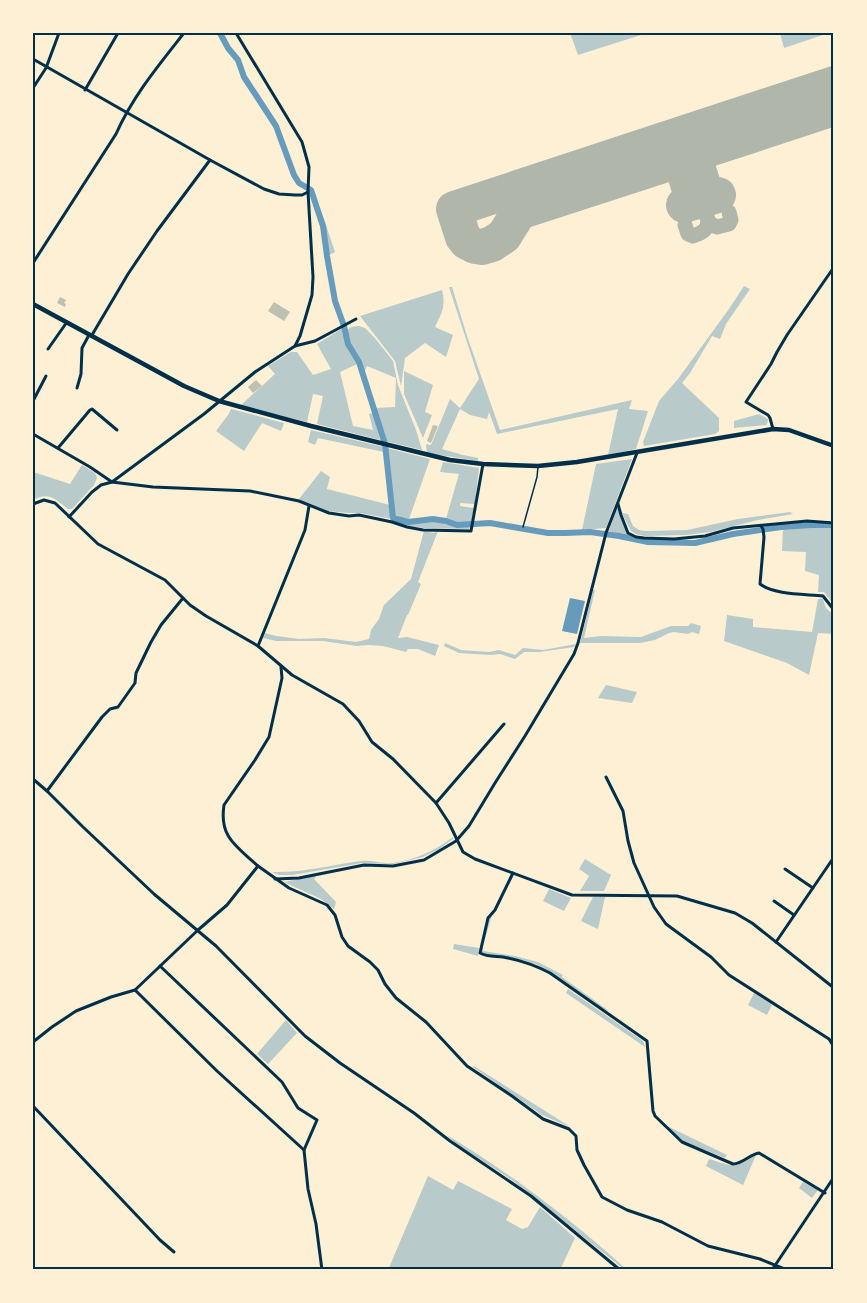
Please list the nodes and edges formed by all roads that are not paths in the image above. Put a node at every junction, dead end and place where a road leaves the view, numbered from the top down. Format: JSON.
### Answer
{"nodes":[{"id":1,"x":59,"y":33,"type":"edge"},
{"id":2,"x":118,"y":33,"type":"edge"},
{"id":3,"x":184,"y":33,"type":"edge"},
{"id":4,"x":236,"y":33,"type":"edge"},
{"id":5,"x":33,"y":59,"type":"edge"},
{"id":6,"x":46,"y":68,"type":"junction"},
{"id":7,"x":33,"y":88,"type":"edge"},
{"id":8,"x":85,"y":90,"type":"junction"},
{"id":9,"x":126,"y":112,"type":"junction"},
{"id":10,"x":210,"y":160,"type":"junction"},
{"id":11,"x":308,"y":192,"type":"junction"},
{"id":12,"x":33,"y":263,"type":"edge"},
{"id":13,"x":834,"y":267,"type":"edge"},
{"id":14,"x":33,"y":304,"type":"edge"},
{"id":15,"x":356,"y":320,"type":"dead end"},
{"id":16,"x":67,"y":322,"type":"junction"},
{"id":17,"x":90,"y":335,"type":"junction"},
{"id":18,"x":295,"y":346,"type":"junction"},
{"id":19,"x":48,"y":349,"type":"dead end"},
{"id":20,"x":46,"y":376,"type":"dead end"},
{"id":21,"x":77,"y":388,"type":"dead end"},
{"id":22,"x":33,"y":401,"type":"edge"},
{"id":23,"x":219,"y":401,"type":"junction"},
{"id":24,"x":772,"y":429,"type":"junction"},
{"id":25,"x":117,"y":430,"type":"dead end"},
{"id":26,"x":33,"y":434,"type":"edge"},
{"id":27,"x":834,"y":446,"type":"edge"},
{"id":28,"x":58,"y":448,"type":"junction"},
{"id":29,"x":638,"y":451,"type":"junction"},
{"id":30,"x":483,"y":464,"type":"junction"},
{"id":31,"x":538,"y":466,"type":"junction"},
{"id":32,"x":112,"y":482,"type":"junction"},
{"id":33,"x":618,"y":503,"type":"junction"},
{"id":34,"x":33,"y":504,"type":"edge"},
{"id":35,"x":309,"y":506,"type":"junction"},
{"id":36,"x":69,"y":517,"type":"junction"},
{"id":37,"x":834,"y":523,"type":"edge"},
{"id":38,"x":761,"y":526,"type":"junction"},
{"id":39,"x":523,"y":527,"type":"dead end"},
{"id":40,"x":183,"y":598,"type":"junction"},
{"id":41,"x":834,"y":610,"type":"edge"},
{"id":42,"x":258,"y":646,"type":"junction"},
{"id":43,"x":281,"y":665,"type":"junction"},
{"id":44,"x":504,"y":724,"type":"dead end"},
{"id":45,"x":606,"y":777,"type":"dead end"},
{"id":46,"x":33,"y":779,"type":"edge"},
{"id":47,"x":47,"y":791,"type":"junction"},
{"id":48,"x":436,"y":803,"type":"junction"},
{"id":49,"x":456,"y":841,"type":"junction"},
{"id":50,"x":834,"y":857,"type":"edge"},
{"id":51,"x":258,"y":866,"type":"junction"},
{"id":52,"x":785,"y":870,"type":"dead end"},
{"id":53,"x":513,"y":873,"type":"junction"},
{"id":54,"x":275,"y":879,"type":"junction"},
{"id":55,"x":813,"y":888,"type":"junction"},
{"id":56,"x":649,"y":895,"type":"junction"},
{"id":57,"x":774,"y":901,"type":"dead end"},
{"id":58,"x":794,"y":915,"type":"junction"},
{"id":59,"x":198,"y":930,"type":"junction"},
{"id":60,"x":776,"y":942,"type":"junction"},
{"id":61,"x":160,"y":966,"type":"junction"},
{"id":62,"x":834,"y":988,"type":"edge"},
{"id":63,"x":135,"y":990,"type":"junction"},
{"id":64,"x":33,"y":1042,"type":"edge"},
{"id":65,"x":834,"y":1047,"type":"edge"},
{"id":66,"x":33,"y":1106,"type":"edge"},
{"id":67,"x":304,"y":1150,"type":"junction"},
{"id":68,"x":834,"y":1177,"type":"edge"},
{"id":69,"x":825,"y":1193,"type":"junction"},
{"id":70,"x":174,"y":1252,"type":"dead end"},
{"id":71,"x":776,"y":1265,"type":"junction"},
{"id":72,"x":322,"y":1270,"type":"edge"},
{"id":73,"x":620,"y":1270,"type":"edge"},
{"id":74,"x":772,"y":1270,"type":"edge"},
{"id":75,"x":787,"y":1270,"type":"edge"}],
"edges":[{"from":1,"to":6,"type":"street"},
{"from":2,"to":8,"type":"street"},
{"from":3,"to":9,"type":"street"},
{"from":4,"to":11,"type":"street"},
{"from":5,"to":6,"type":"street"},
{"from":6,"to":7,"type":"street"},
{"from":6,"to":8,"type":"street"},
{"from":8,"to":9,"type":"street"},
{"from":9,"to":10,"type":"street"},
{"from":9,"to":12,"type":"street"},
{"from":10,"to":11,"type":"street"},
{"from":10,"to":17,"type":"street"},
{"from":11,"to":18,"type":"street"},
{"from":13,"to":24,"type":"street"},
{"from":14,"to":16,"type":"main road"},
{"from":15,"to":18,"type":"street"},
{"from":16,"to":17,"type":"main road"},
{"from":16,"to":19,"type":"street"},
{"from":17,"to":21,"type":"street"},
{"from":17,"to":23,"type":"main road"},
{"from":18,"to":23,"type":"street"},
{"from":20,"to":22,"type":"street"},
{"from":23,"to":30,"type":"main road"},
{"from":23,"to":32,"type":"street"},
{"from":24,"to":27,"type":"main road"},
{"from":24,"to":29,"type":"main road"},
{"from":25,"to":28,"type":"street"},
{"from":26,"to":28,"type":"street"},
{"from":28,"to":32,"type":"street"},
{"from":29,"to":31,"type":"main road"},
{"from":29,"to":33,"type":"street"},
{"from":30,"to":31,"type":"main road"},
{"from":30,"to":35,"type":"street"},
{"from":31,"to":39,"type":"lane"},
{"from":32,"to":35,"type":"street"},
{"from":32,"to":36,"type":"street"},
{"from":33,"to":38,"type":"street"},
{"from":33,"to":49,"type":"street"},
{"from":34,"to":36,"type":"street"},
{"from":35,"to":42,"type":"street"},
{"from":36,"to":40,"type":"street"},
{"from":37,"to":38,"type":"street"},
{"from":38,"to":41,"type":"street"},
{"from":40,"to":42,"type":"street"},
{"from":40,"to":47,"type":"street"},
{"from":42,"to":43,"type":"street"},
{"from":43,"to":48,"type":"street"},
{"from":43,"to":51,"type":"street"},
{"from":44,"to":48,"type":"street"},
{"from":45,"to":56,"type":"street"},
{"from":46,"to":47,"type":"street"},
{"from":47,"to":59,"type":"street"},
{"from":48,"to":49,"type":"street"},
{"from":49,"to":53,"type":"street"},
{"from":49,"to":54,"type":"street"},
{"from":50,"to":55,"type":"street"},
{"from":51,"to":54,"type":"street"},
{"from":51,"to":59,"type":"street"},
{"from":52,"to":55,"type":"street"},
{"from":53,"to":56,"type":"street"},
{"from":53,"to":69,"type":"street"},
{"from":54,"to":71,"type":"street"},
{"from":55,"to":58,"type":"street"},
{"from":56,"to":60,"type":"street"},
{"from":56,"to":65,"type":"street"},
{"from":57,"to":58,"type":"street"},
{"from":58,"to":60,"type":"street"},
{"from":59,"to":61,"type":"street"},
{"from":59,"to":73,"type":"street"},
{"from":60,"to":62,"type":"street"},
{"from":61,"to":63,"type":"street"},
{"from":61,"to":67,"type":"street"},
{"from":63,"to":64,"type":"street"},
{"from":63,"to":67,"type":"street"},
{"from":66,"to":70,"type":"street"},
{"from":67,"to":72,"type":"street"},
{"from":68,"to":69,"type":"street"},
{"from":69,"to":71,"type":"street"},
{"from":71,"to":74,"type":"street"},
{"from":71,"to":75,"type":"street"}]}
